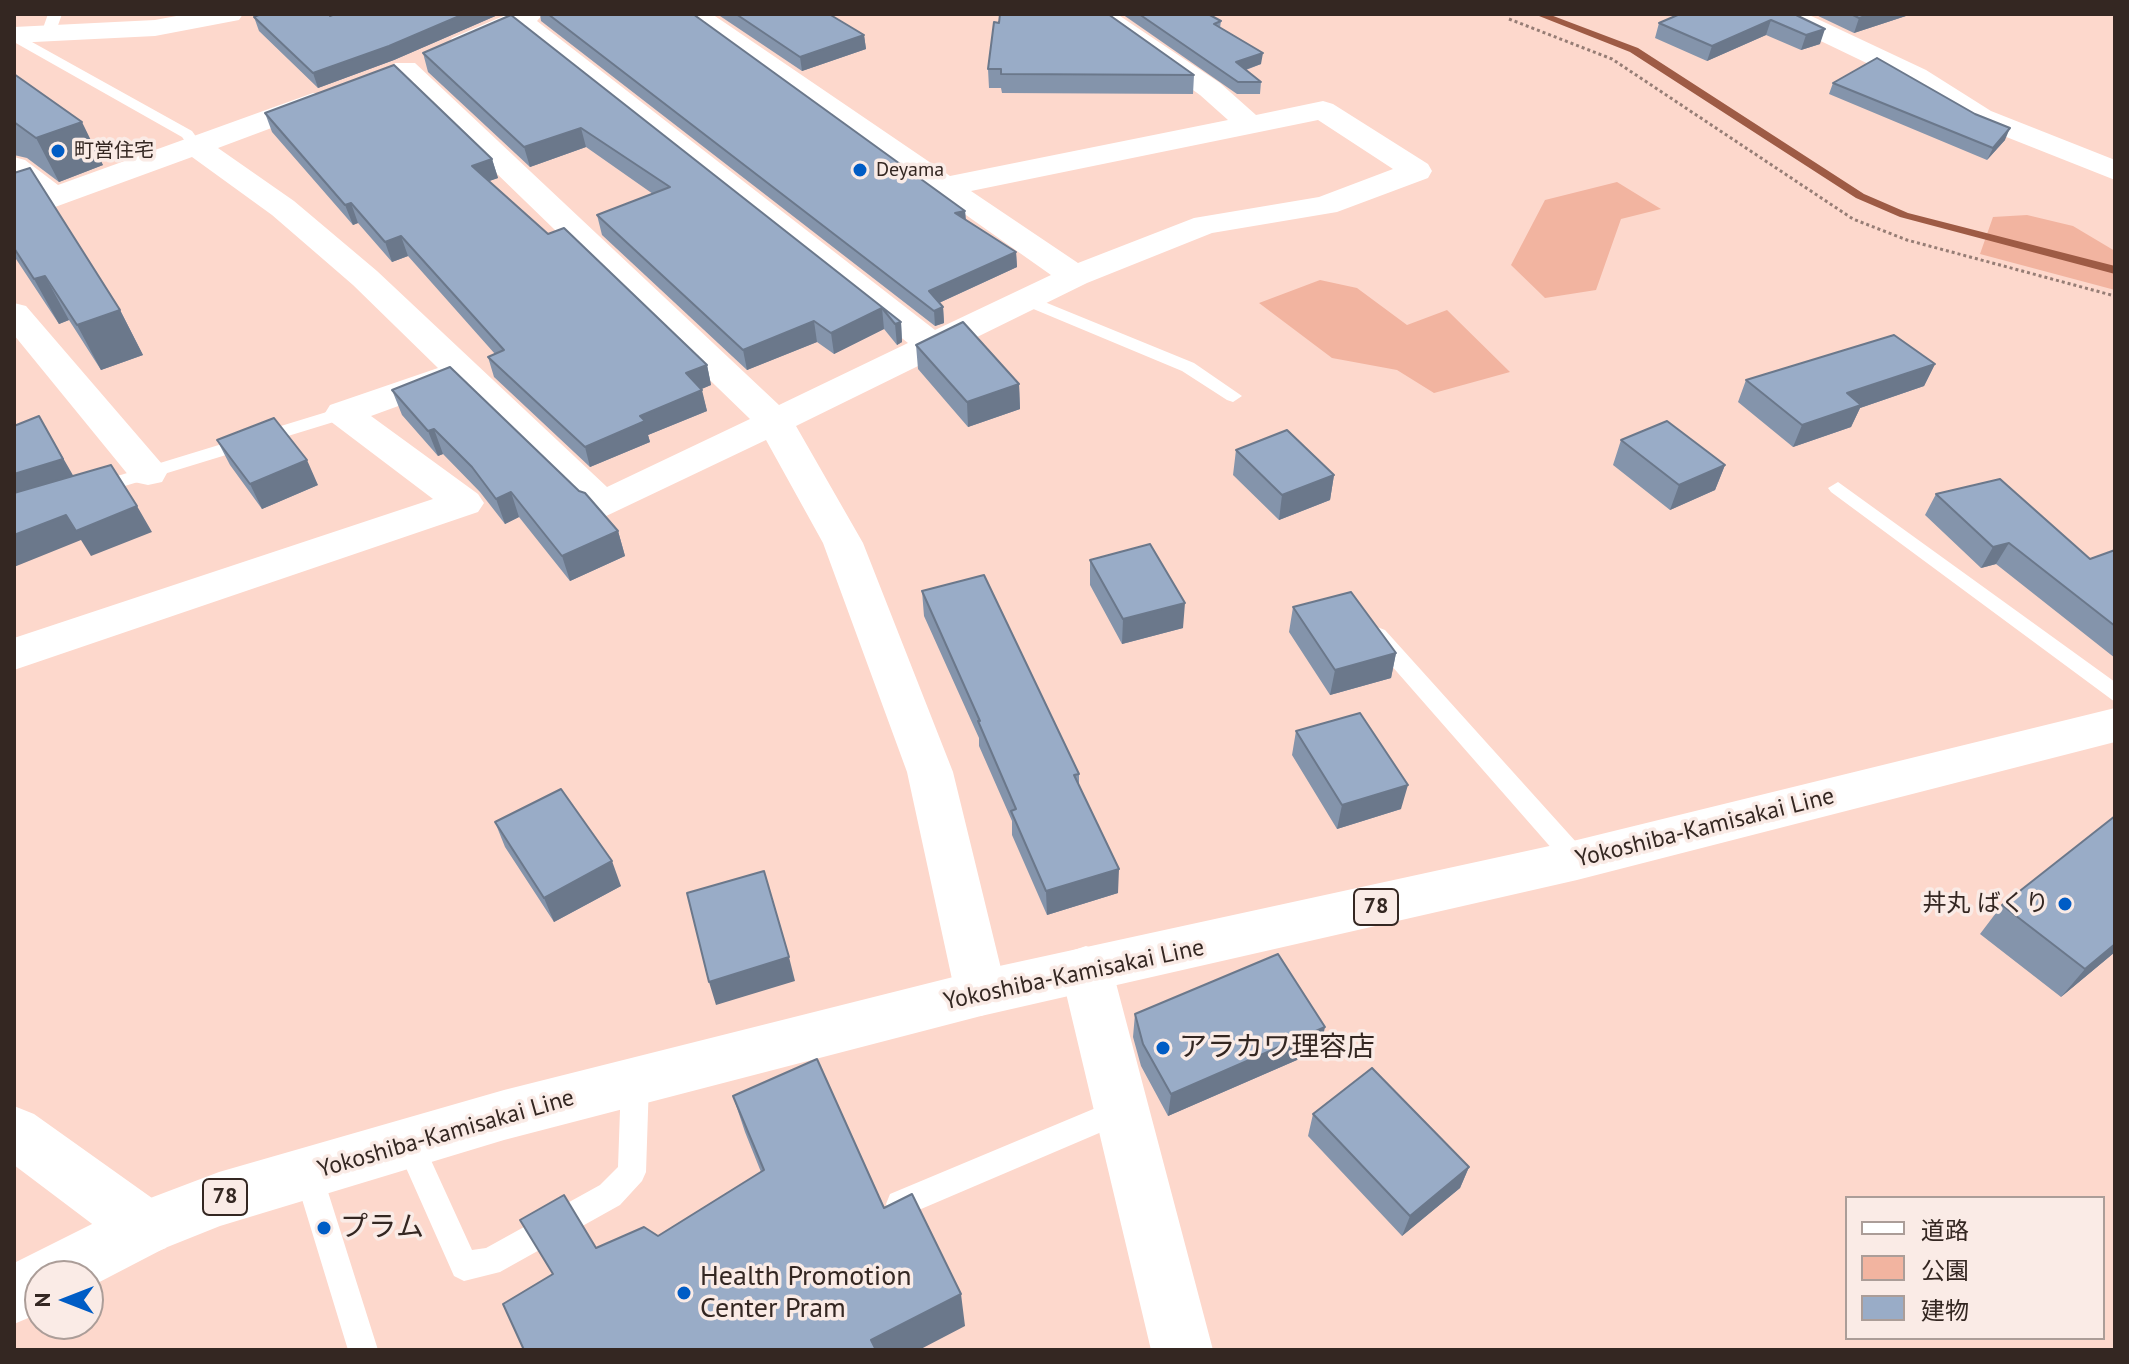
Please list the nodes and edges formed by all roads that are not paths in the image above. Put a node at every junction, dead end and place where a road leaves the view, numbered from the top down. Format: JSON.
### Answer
{"nodes":[{"id":1,"x":230,"y":14,"type":"edge"},
{"id":2,"x":694,"y":14,"type":"edge"},
{"id":3,"x":1099,"y":14,"type":"edge"},
{"id":4,"x":524,"y":16,"type":"edge"},
{"id":5,"x":1804,"y":16,"type":"edge"},
{"id":6,"x":52,"y":22,"type":"edge"},
{"id":7,"x":14,"y":36,"type":"edge"},
{"id":8,"x":345,"y":91,"type":"edge"},
{"id":9,"x":1250,"y":125,"type":"junction"},
{"id":10,"x":195,"y":145,"type":"junction"},
{"id":11,"x":14,"y":166,"type":"edge"},
{"id":12,"x":2115,"y":171,"type":"edge"},
{"id":13,"x":948,"y":186,"type":"junction"},
{"id":14,"x":53,"y":197,"type":"junction"},
{"id":15,"x":14,"y":212,"type":"edge"},
{"id":16,"x":1075,"y":276,"type":"junction"},
{"id":17,"x":1025,"y":299,"type":"junction"},
{"id":18,"x":14,"y":313,"type":"edge"},
{"id":19,"x":930,"y":343,"type":"junction"},
{"id":20,"x":464,"y":370,"type":"junction"},
{"id":21,"x":1233,"y":396,"type":"dead end"},
{"id":22,"x":343,"y":413,"type":"junction"},
{"id":23,"x":775,"y":422,"type":"junction"},
{"id":24,"x":148,"y":473,"type":"junction"},
{"id":25,"x":1838,"y":488,"type":"dead end"},
{"id":26,"x":73,"y":496,"type":"edge"},
{"id":27,"x":1360,"y":616,"type":"edge"},
{"id":28,"x":14,"y":654,"type":"edge"},
{"id":29,"x":2115,"y":694,"type":"edge"},
{"id":30,"x":2115,"y":725,"type":"edge"},
{"id":31,"x":1577,"y":860,"type":"junction"},
{"id":32,"x":1086,"y":968,"type":"junction"},
{"id":33,"x":981,"y":993,"type":"junction"},
{"id":34,"x":635,"y":1082,"type":"junction"},
{"id":35,"x":1122,"y":1110,"type":"junction"},
{"id":36,"x":14,"y":1132,"type":"edge"},
{"id":37,"x":409,"y":1143,"type":"junction"},
{"id":38,"x":308,"y":1173,"type":"junction"},
{"id":39,"x":900,"y":1204,"type":"edge"},
{"id":40,"x":145,"y":1228,"type":"junction"},
{"id":41,"x":81,"y":1260,"type":"edge"},
{"id":42,"x":363,"y":1350,"type":"edge"},
{"id":43,"x":1182,"y":1350,"type":"edge"}],
"edges":[{"from":1,"to":6,"type":"street"},
{"from":2,"to":13,"type":"street"},
{"from":3,"to":9,"type":"street"},
{"from":4,"to":19,"type":"street"},
{"from":4,"to":23,"type":"street"},
{"from":5,"to":12,"type":"street"},
{"from":6,"to":7,"type":"street"},
{"from":7,"to":10,"type":"lane"},
{"from":8,"to":10,"type":"street"},
{"from":9,"to":13,"type":"street"},
{"from":9,"to":16,"type":"street"},
{"from":10,"to":14,"type":"street"},
{"from":10,"to":20,"type":"street"},
{"from":11,"to":14,"type":"street"},
{"from":13,"to":16,"type":"street"},
{"from":14,"to":15,"type":"street"},
{"from":16,"to":17,"type":"street"},
{"from":17,"to":19,"type":"street"},
{"from":17,"to":21,"type":"lane"},
{"from":18,"to":24,"type":"street"},
{"from":19,"to":23,"type":"street"},
{"from":20,"to":22,"type":"street"},
{"from":20,"to":23,"type":"street"},
{"from":22,"to":24,"type":"lane"},
{"from":22,"to":28,"type":"street"},
{"from":23,"to":33,"type":"street"},
{"from":24,"to":26,"type":"lane"},
{"from":25,"to":29,"type":"lane"},
{"from":27,"to":31,"type":"lane"},
{"from":30,"to":31,"type":"street","name":"Yokoshiba-Kamisakai Line","number":"78"},
{"from":31,"to":32,"type":"street","name":"Yokoshiba-Kamisakai Line","number":"78"},
{"from":32,"to":33,"type":"street","name":"Yokoshiba-Kamisakai Line","number":"78"},
{"from":32,"to":35,"type":"street"},
{"from":33,"to":34,"type":"street","name":"Yokoshiba-Kamisakai Line","number":"78"},
{"from":34,"to":37,"type":"street","name":"Yokoshiba-Kamisakai Line","number":"78"},
{"from":34,"to":37,"type":"lane"},
{"from":35,"to":39,"type":"lane"},
{"from":35,"to":43,"type":"street"},
{"from":36,"to":40,"type":"street"},
{"from":37,"to":38,"type":"street","name":"Yokoshiba-Kamisakai Line","number":"78"},
{"from":38,"to":40,"type":"street","name":"Yokoshiba-Kamisakai Line","number":"78"},
{"from":38,"to":42,"type":"lane"},
{"from":40,"to":41,"type":"street","name":"Yokoshiba-Kamisakai Line","number":"78"}]}
